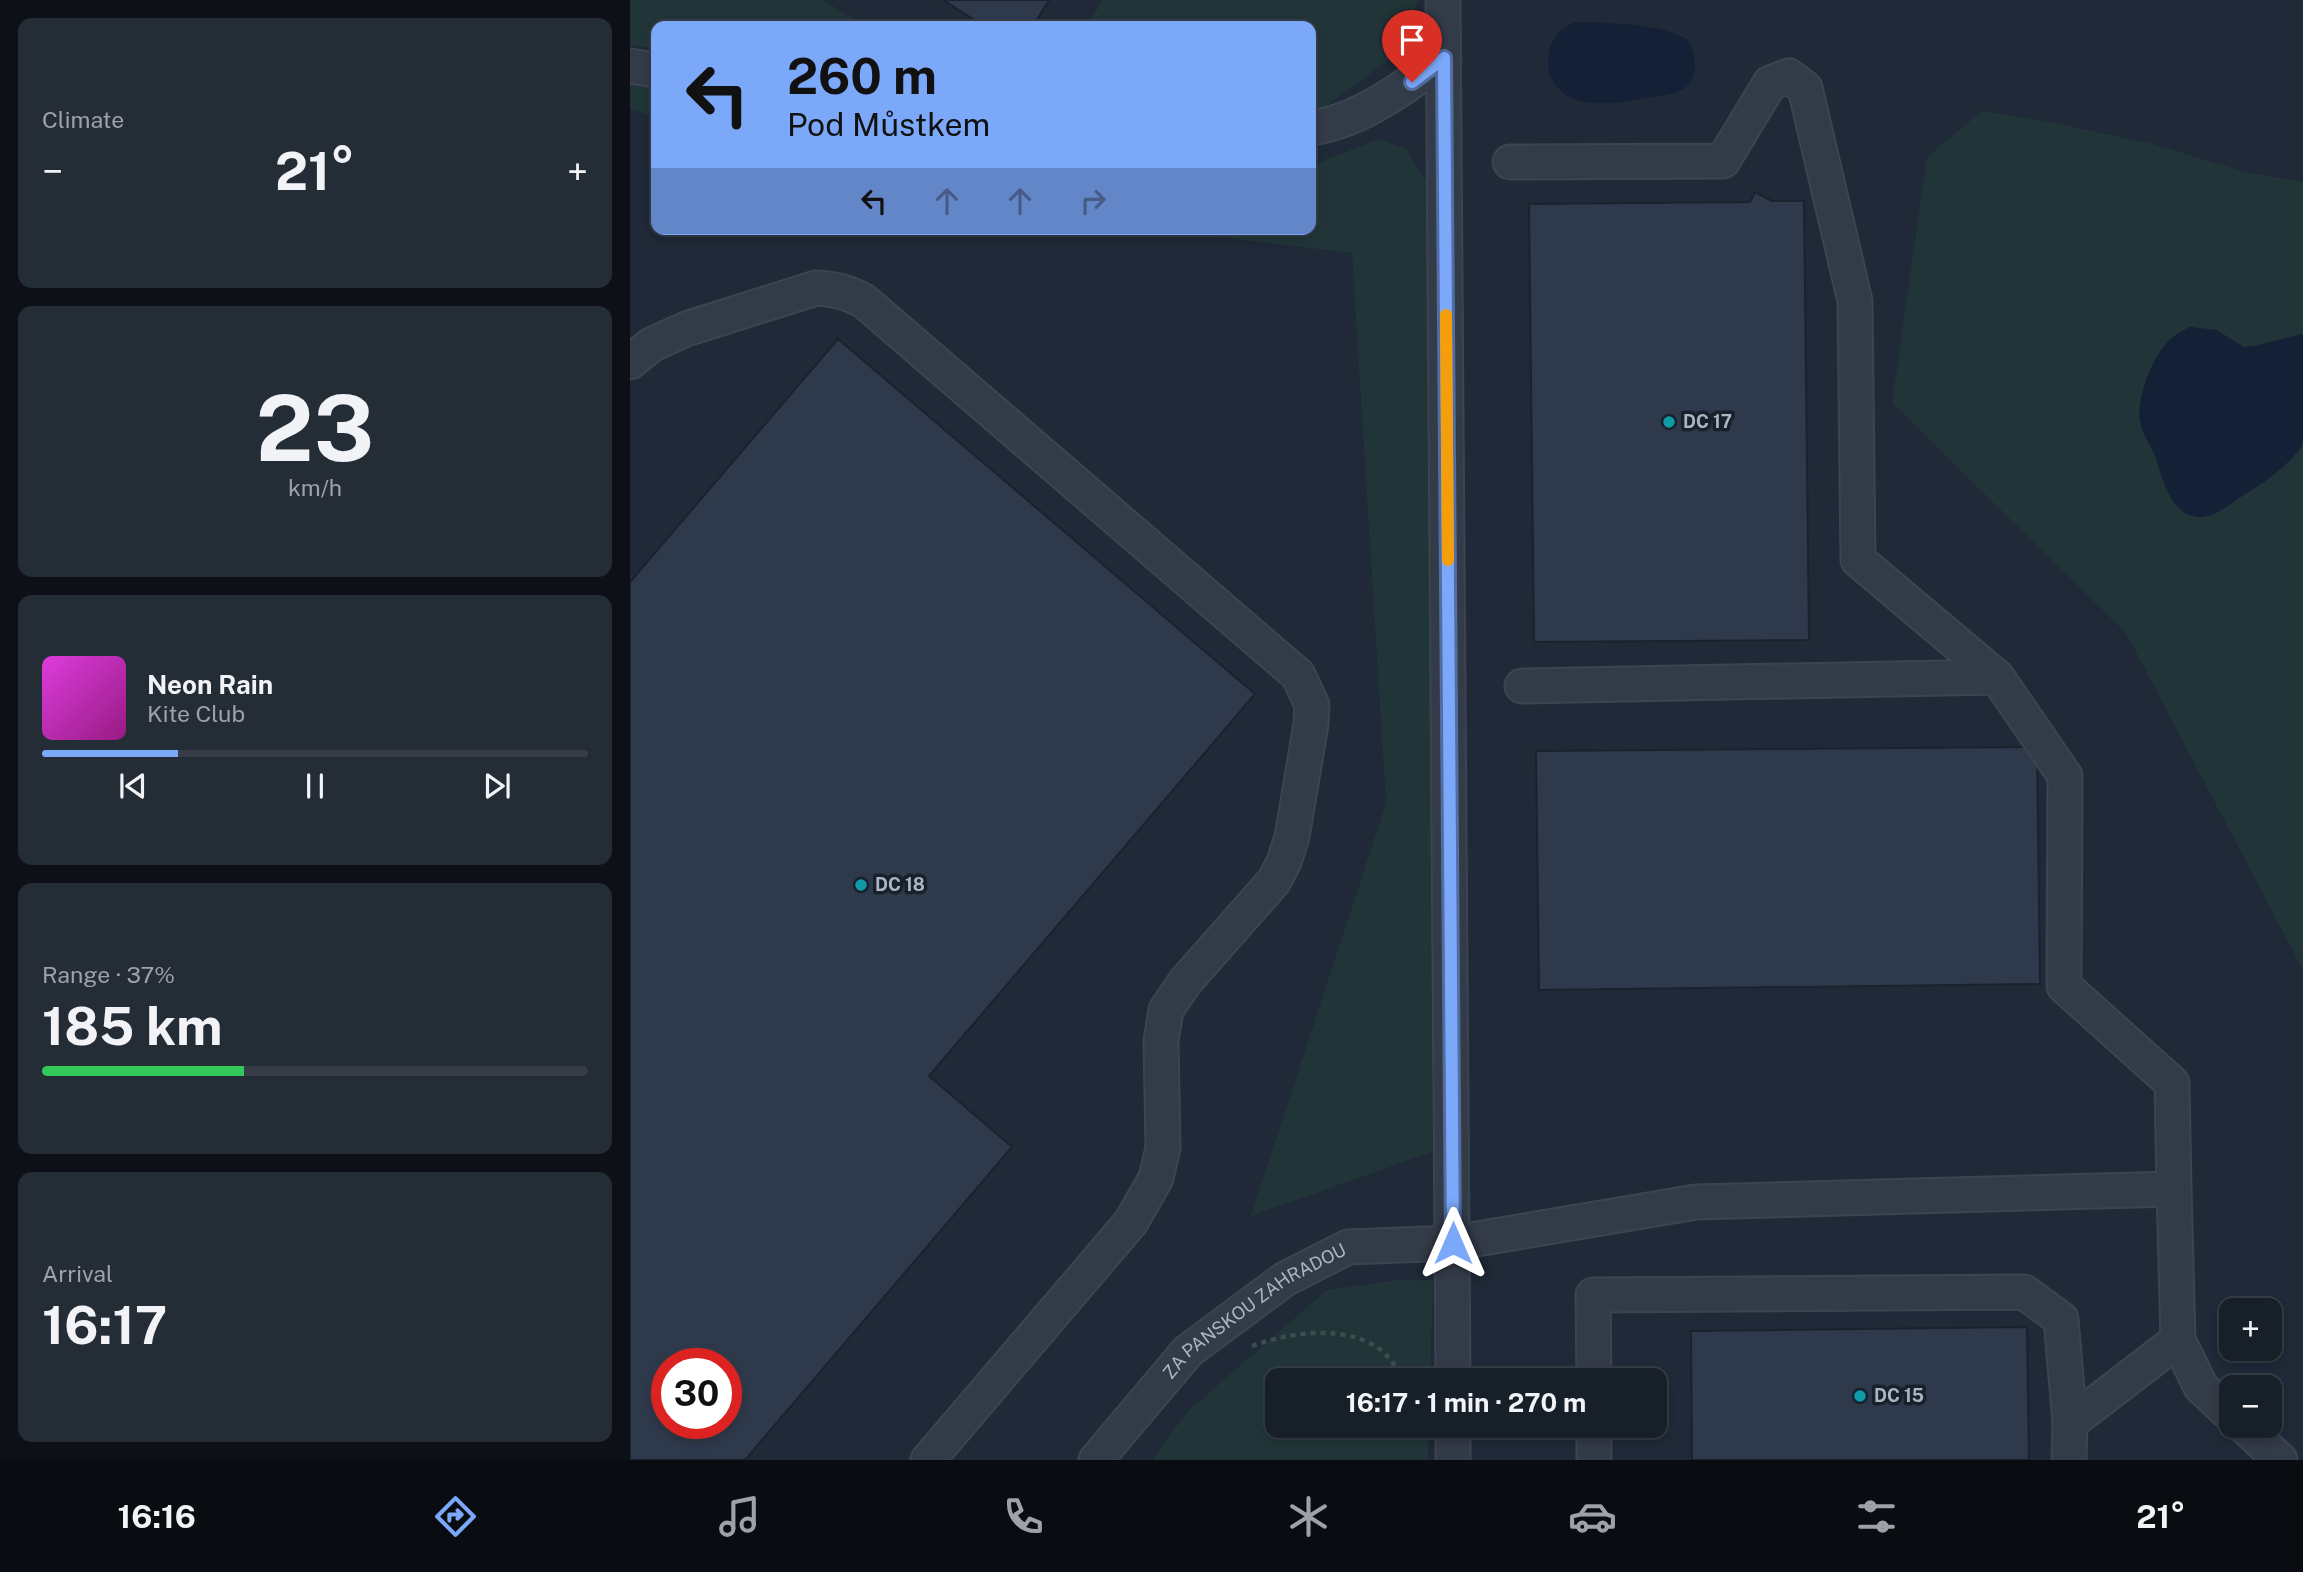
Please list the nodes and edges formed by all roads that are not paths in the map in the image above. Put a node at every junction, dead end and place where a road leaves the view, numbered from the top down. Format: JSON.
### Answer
{"nodes":[{"id":1,"x":1443,"y":0,"type":"edge"},
{"id":2,"x":1444,"y":58,"type":"junction"},
{"id":3,"x":630,"y":66,"type":"edge"},
{"id":4,"x":651,"y":69,"type":"edge"},
{"id":5,"x":1316,"y":127,"type":"edge"},
{"id":6,"x":1510,"y":162,"type":"dead end"},
{"id":7,"x":630,"y":362,"type":"edge"},
{"id":8,"x":1997,"y":677,"type":"junction"},
{"id":9,"x":1522,"y":686,"type":"dead end"},
{"id":10,"x":2174,"y":1189,"type":"junction"},
{"id":11,"x":1453,"y":1243,"type":"junction"},
{"id":12,"x":2178,"y":1340,"type":"junction"},
{"id":13,"x":1453,"y":1368,"type":"edge"},
{"id":14,"x":1594,"y":1368,"type":"edge"},
{"id":15,"x":2219,"y":1404,"type":"edge"},
{"id":16,"x":2070,"y":1423,"type":"junction"},
{"id":17,"x":1453,"y":1438,"type":"edge"},
{"id":18,"x":1594,"y":1438,"type":"edge"},
{"id":19,"x":2257,"y":1438,"type":"edge"},
{"id":20,"x":928,"y":1460,"type":"edge"},
{"id":21,"x":1096,"y":1460,"type":"edge"},
{"id":22,"x":1453,"y":1460,"type":"edge"},
{"id":23,"x":1594,"y":1460,"type":"edge"},
{"id":24,"x":2070,"y":1460,"type":"edge"},
{"id":25,"x":2280,"y":1460,"type":"edge"}],
"edges":[{"from":1,"to":2,"type":"street"},
{"from":2,"to":5,"type":"street"},
{"from":2,"to":11,"type":"street"},
{"from":3,"to":4,"type":"street"},
{"from":6,"to":8,"type":"street"},
{"from":7,"to":20,"type":"street"},
{"from":8,"to":9,"type":"street"},
{"from":8,"to":10,"type":"street"},
{"from":10,"to":11,"type":"street","name":"ZA PANSKOU ZAHRADOU"},
{"from":10,"to":12,"type":"street"},
{"from":11,"to":13,"type":"street"},
{"from":11,"to":21,"type":"street","name":"ZA PANSKOU ZAHRADOU"},
{"from":12,"to":15,"type":"street"},
{"from":12,"to":16,"type":"street"},
{"from":14,"to":16,"type":"street"},
{"from":16,"to":24,"type":"street"},
{"from":17,"to":22,"type":"street"},
{"from":18,"to":23,"type":"street"},
{"from":19,"to":25,"type":"street"}]}
